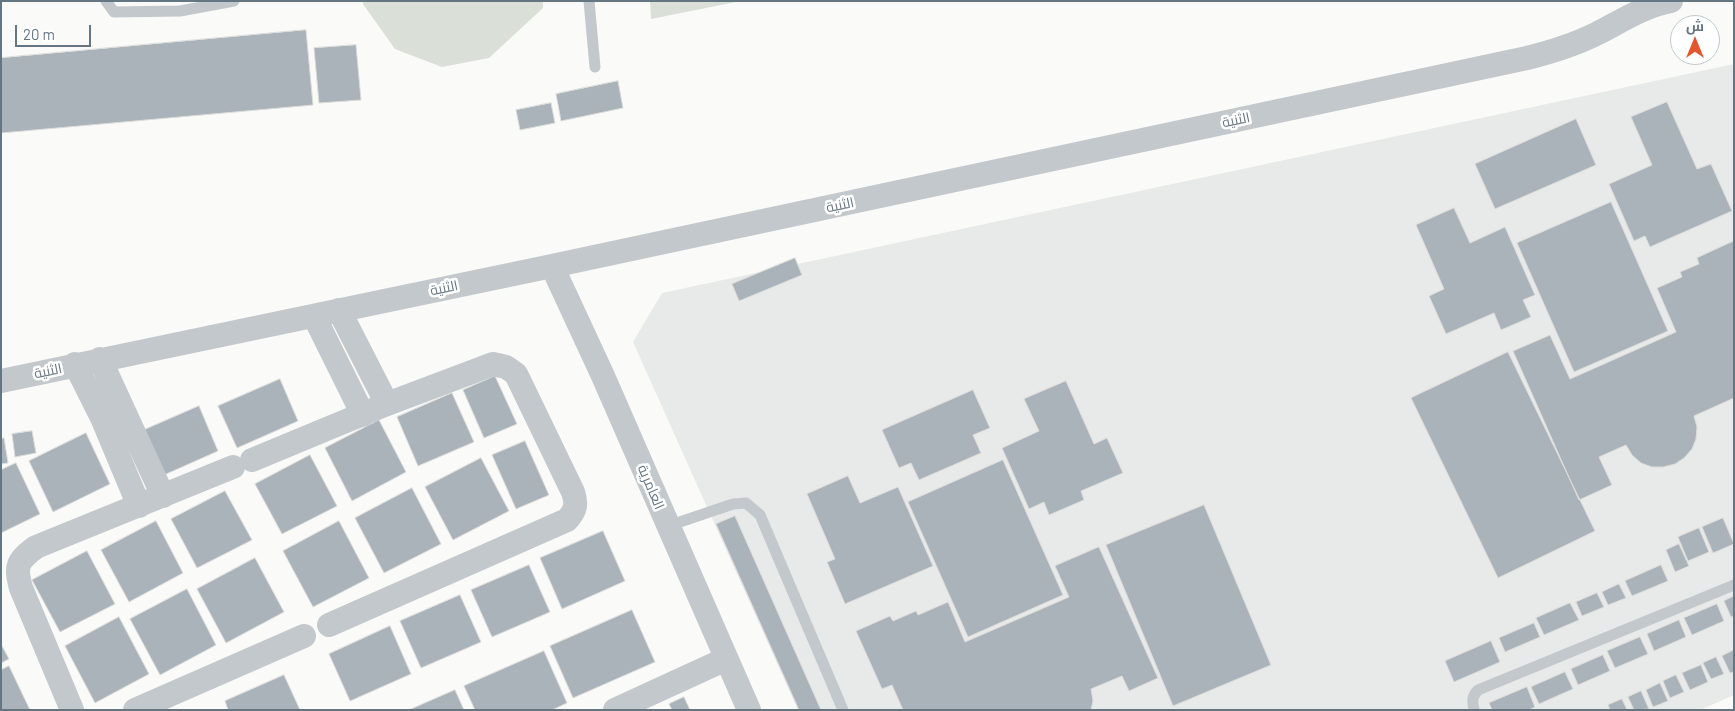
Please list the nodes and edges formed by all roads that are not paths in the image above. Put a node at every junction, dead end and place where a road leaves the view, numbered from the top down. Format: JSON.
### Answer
{"nodes":[{"id":1,"x":106,"y":1,"type":"edge"},
{"id":2,"x":234,"y":1,"type":"edge"},
{"id":3,"x":589,"y":1,"type":"edge"},
{"id":4,"x":1670,"y":1,"type":"edge"},
{"id":5,"x":594,"y":67,"type":"dead end"},
{"id":6,"x":552,"y":266,"type":"junction"},
{"id":7,"x":339,"y":310,"type":"junction"},
{"id":8,"x":314,"y":316,"type":"junction"},
{"id":9,"x":100,"y":359,"type":"junction"},
{"id":10,"x":75,"y":364,"type":"junction"},
{"id":11,"x":1,"y":381,"type":"edge"},
{"id":12,"x":387,"y":404,"type":"junction"},
{"id":13,"x":362,"y":415,"type":"junction"},
{"id":14,"x":163,"y":496,"type":"junction"},
{"id":15,"x":139,"y":506,"type":"junction"},
{"id":16,"x":668,"y":526,"type":"junction"},
{"id":17,"x":1734,"y":585,"type":"edge"},
{"id":18,"x":329,"y":625,"type":"dead end"},
{"id":19,"x":304,"y":636,"type":"dead end"},
{"id":20,"x":726,"y":659,"type":"junction"},
{"id":21,"x":655,"y":702,"type":"edge"},
{"id":22,"x":72,"y":710,"type":"edge"},
{"id":23,"x":135,"y":710,"type":"edge"},
{"id":24,"x":615,"y":710,"type":"edge"},
{"id":25,"x":749,"y":710,"type":"edge"},
{"id":26,"x":843,"y":710,"type":"edge"},
{"id":27,"x":1474,"y":710,"type":"edge"}],
"edges":[{"from":1,"to":2,"type":"lane"},
{"from":3,"to":5,"type":"lane"},
{"from":4,"to":6,"type":"street","name":"الثنية"},
{"from":6,"to":7,"type":"street","name":"الثنية"},
{"from":6,"to":16,"type":"street","name":"العامرية"},
{"from":7,"to":8,"type":"street","name":"الثنية"},
{"from":7,"to":12,"type":"street"},
{"from":8,"to":9,"type":"street","name":"الثنية"},
{"from":8,"to":13,"type":"street"},
{"from":9,"to":10,"type":"street","name":"الثنية"},
{"from":9,"to":14,"type":"street"},
{"from":10,"to":11,"type":"street","name":"الثنية"},
{"from":10,"to":15,"type":"street"},
{"from":12,"to":13,"type":"street"},
{"from":12,"to":18,"type":"street"},
{"from":13,"to":14,"type":"street"},
{"from":14,"to":15,"type":"street"},
{"from":15,"to":22,"type":"street"},
{"from":16,"to":20,"type":"street","name":"العامرية"},
{"from":16,"to":26,"type":"lane"},
{"from":17,"to":27,"type":"lane"},
{"from":19,"to":23,"type":"street"},
{"from":20,"to":21,"type":"street"},
{"from":20,"to":25,"type":"street","name":"العامرية"},
{"from":21,"to":24,"type":"street"}]}
